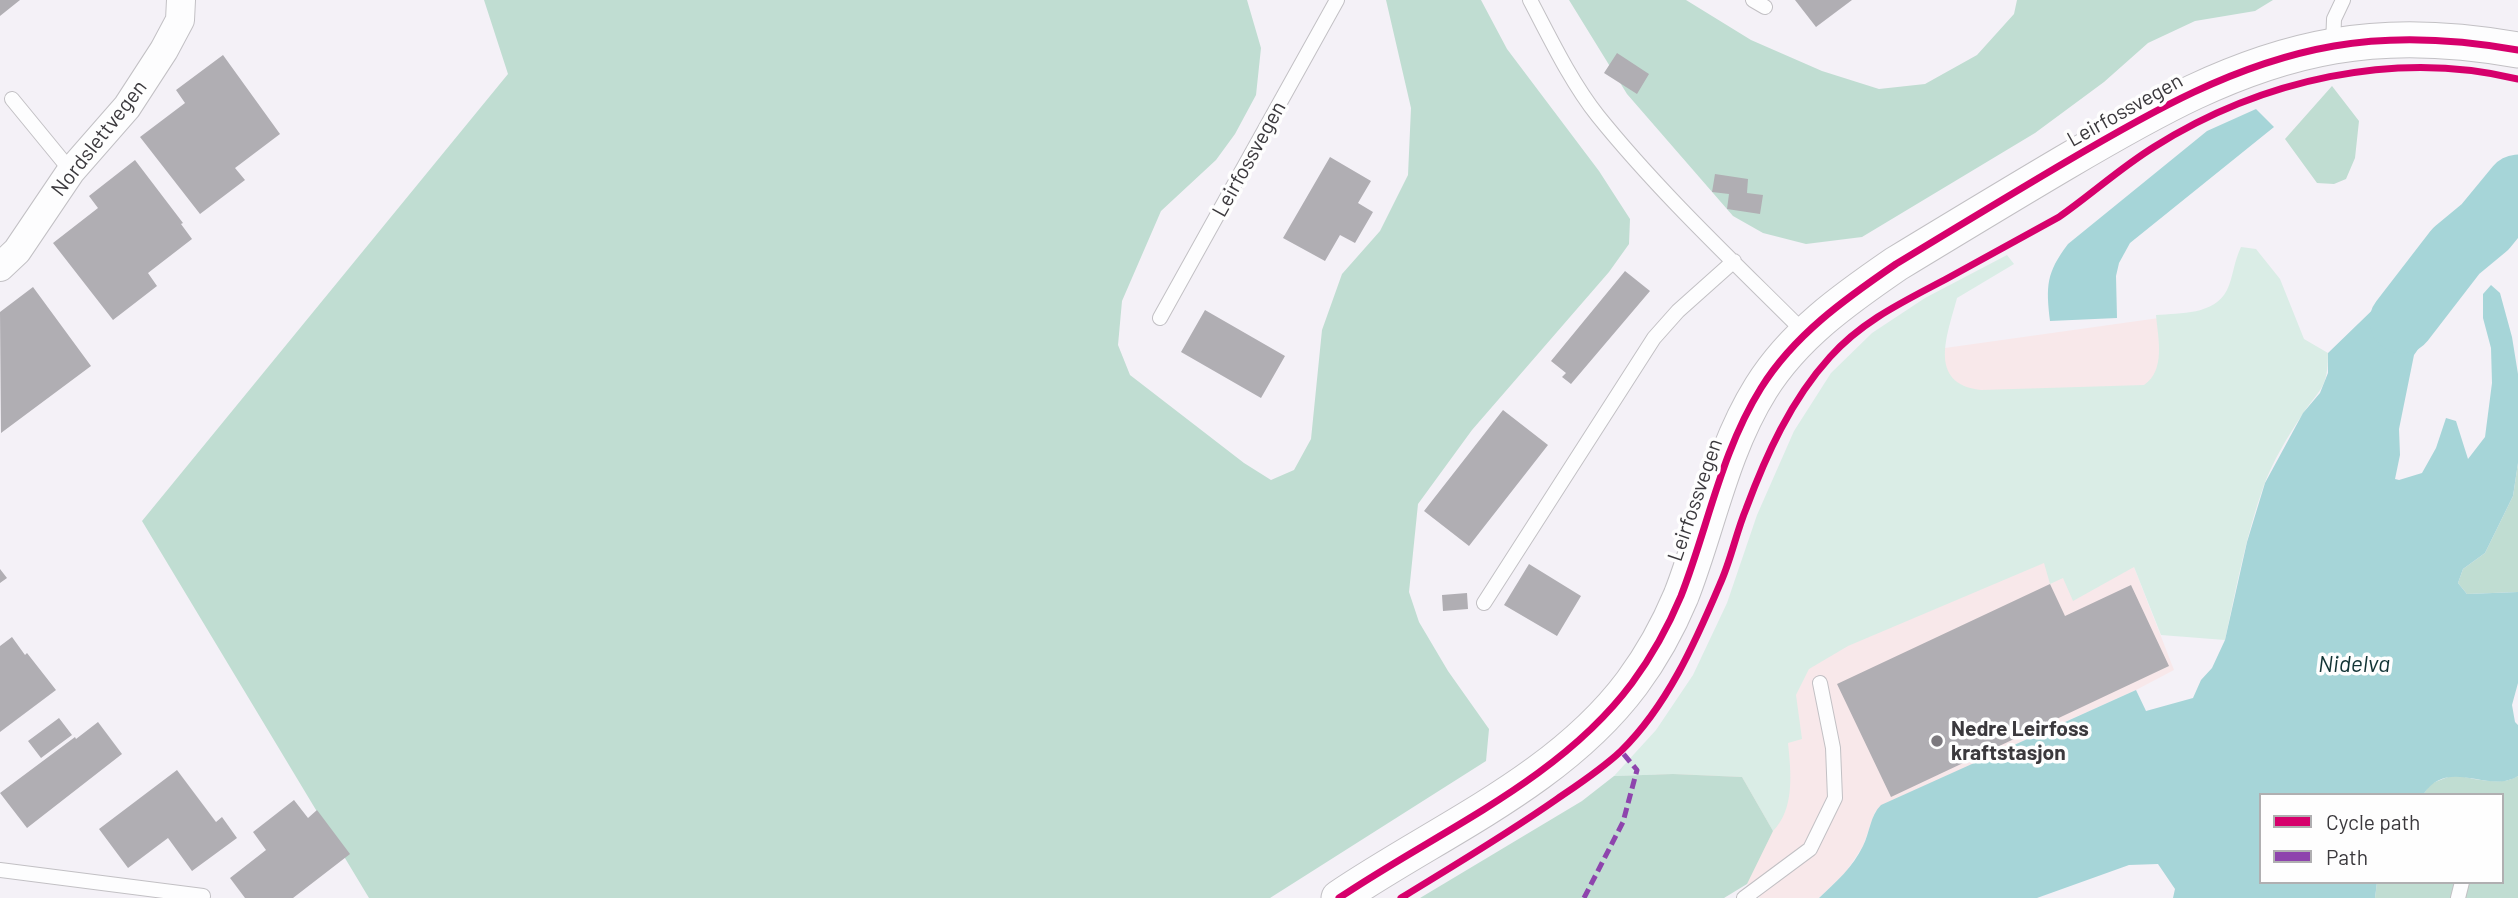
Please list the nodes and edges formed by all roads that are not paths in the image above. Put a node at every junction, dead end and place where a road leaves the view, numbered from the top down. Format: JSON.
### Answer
{"nodes":[{"id":1,"x":181,"y":0,"type":"edge"},
{"id":2,"x":1337,"y":0,"type":"edge"},
{"id":3,"x":1530,"y":0,"type":"edge"},
{"id":4,"x":2343,"y":0,"type":"edge"},
{"id":5,"x":2333,"y":46,"type":"junction"},
{"id":6,"x":2518,"y":50,"type":"edge"},
{"id":7,"x":12,"y":99,"type":"dead end"},
{"id":8,"x":71,"y":171,"type":"junction"},
{"id":9,"x":1734,"y":261,"type":"junction"},
{"id":10,"x":0,"y":267,"type":"edge"},
{"id":11,"x":1160,"y":318,"type":"dead end"},
{"id":12,"x":1806,"y":334,"type":"junction"},
{"id":13,"x":1484,"y":603,"type":"dead end"},
{"id":14,"x":1820,"y":683,"type":"dead end"},
{"id":15,"x":0,"y":870,"type":"edge"},
{"id":16,"x":203,"y":896,"type":"dead end"},
{"id":17,"x":1339,"y":898,"type":"edge"},
{"id":18,"x":1744,"y":898,"type":"edge"}],
"edges":[{"from":1,"to":8,"type":"street","name":"Nordslettvegen"},
{"from":2,"to":11,"type":"lane","name":"Leirfossvegen"},
{"from":3,"to":9,"type":"lane"},
{"from":4,"to":5,"type":"lane"},
{"from":5,"to":6,"type":"street","name":"Leirfossvegen"},
{"from":5,"to":12,"type":"street","name":"Leirfossvegen"},
{"from":7,"to":8,"type":"lane"},
{"from":8,"to":10,"type":"street","name":"Nordslettvegen"},
{"from":9,"to":12,"type":"lane"},
{"from":9,"to":13,"type":"lane"},
{"from":12,"to":17,"type":"street","name":"Leirfossvegen"},
{"from":14,"to":18,"type":"lane"},
{"from":15,"to":16,"type":"lane"}]}
